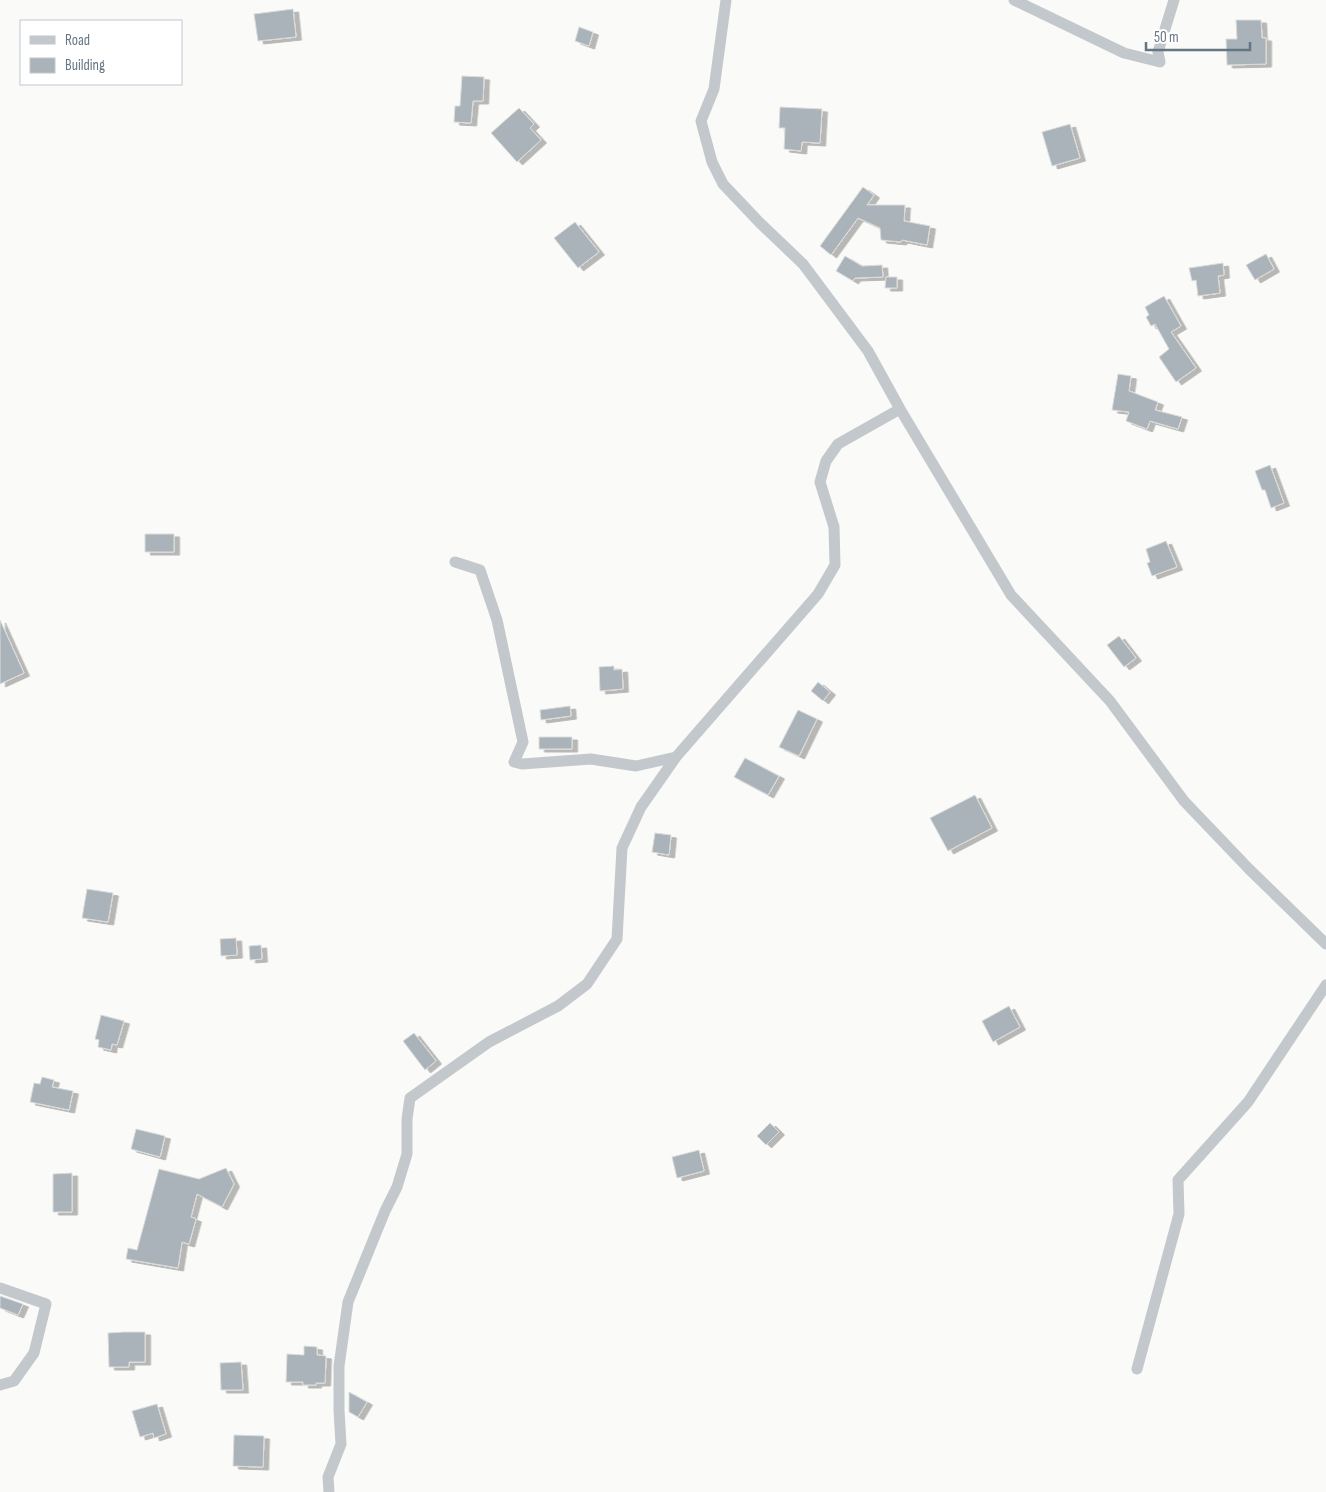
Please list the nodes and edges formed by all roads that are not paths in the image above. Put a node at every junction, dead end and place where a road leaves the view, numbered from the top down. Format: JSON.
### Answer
{"nodes":[{"id":1,"x":726,"y":0,"type":"edge"},
{"id":2,"x":1014,"y":0,"type":"edge"},
{"id":3,"x":1174,"y":0,"type":"edge"},
{"id":4,"x":900,"y":409,"type":"junction"},
{"id":5,"x":455,"y":562,"type":"dead end"},
{"id":6,"x":676,"y":757,"type":"junction"},
{"id":7,"x":1326,"y":944,"type":"edge"},
{"id":8,"x":1326,"y":985,"type":"edge"},
{"id":9,"x":0,"y":1288,"type":"edge"},
{"id":10,"x":1137,"y":1369,"type":"dead end"},
{"id":11,"x":0,"y":1385,"type":"edge"},
{"id":12,"x":329,"y":1492,"type":"edge"}],
"edges":[{"from":1,"to":4,"type":"street"},
{"from":2,"to":3,"type":"street"},
{"from":4,"to":6,"type":"street"},
{"from":4,"to":7,"type":"street"},
{"from":5,"to":6,"type":"street"},
{"from":6,"to":12,"type":"street"},
{"from":8,"to":10,"type":"street"},
{"from":9,"to":11,"type":"street"}]}
